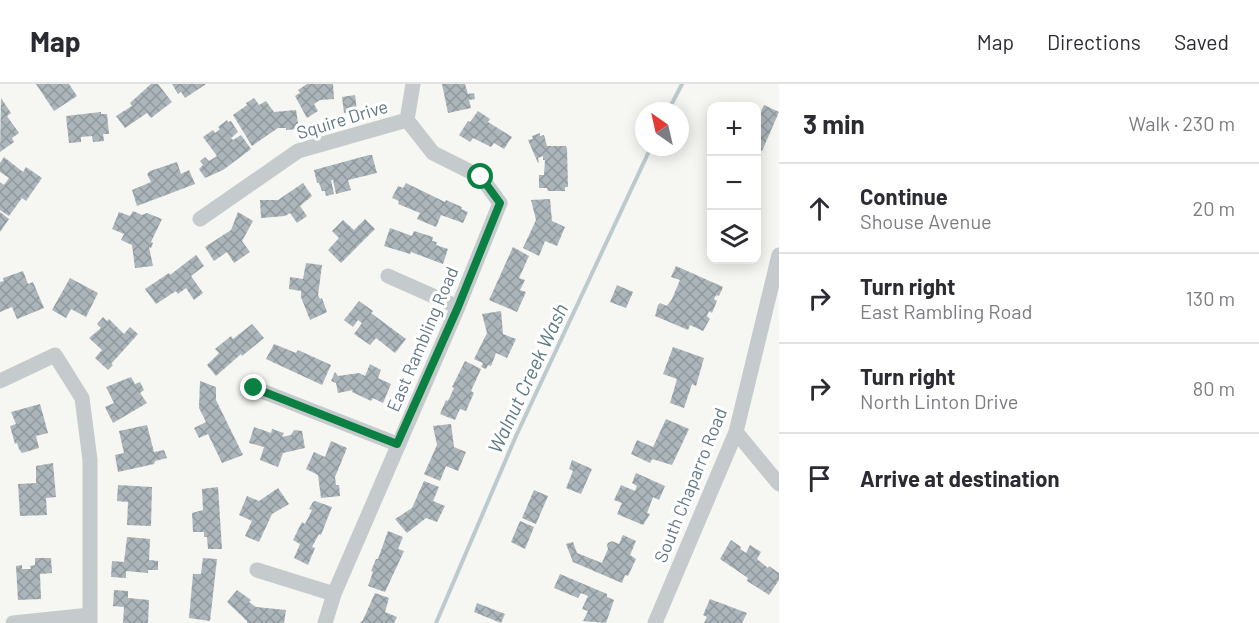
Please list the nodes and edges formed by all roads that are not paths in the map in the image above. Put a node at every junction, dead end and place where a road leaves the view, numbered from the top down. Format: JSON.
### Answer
{"nodes":[{"id":1,"x":413,"y":84,"type":"edge"},
{"id":2,"x":407,"y":120,"type":"junction"},
{"id":3,"x":200,"y":219,"type":"dead end"},
{"id":4,"x":779,"y":255,"type":"edge"},
{"id":5,"x":388,"y":276,"type":"dead end"},
{"id":6,"x":458,"y":307,"type":"junction"},
{"id":7,"x":0,"y":381,"type":"edge"},
{"id":8,"x":254,"y":388,"type":"dead end"},
{"id":9,"x":736,"y":432,"type":"junction"},
{"id":10,"x":397,"y":444,"type":"junction"},
{"id":11,"x":779,"y":484,"type":"edge"},
{"id":12,"x":257,"y":570,"type":"dead end"},
{"id":13,"x":334,"y":594,"type":"junction"},
{"id":14,"x":90,"y":619,"type":"edge"},
{"id":15,"x":14,"y":623,"type":"edge"},
{"id":16,"x":325,"y":623,"type":"edge"},
{"id":17,"x":655,"y":623,"type":"edge"}],
"edges":[{"from":1,"to":2,"type":"street"},
{"from":2,"to":3,"type":"street","name":"Squire Drive"},
{"from":2,"to":6,"type":"street","name":"East Rambling Road"},
{"from":4,"to":9,"type":"street","name":"South Chaparro Road"},
{"from":5,"to":6,"type":"street"},
{"from":6,"to":10,"type":"street","name":"East Rambling Road"},
{"from":7,"to":14,"type":"street"},
{"from":8,"to":10,"type":"street"},
{"from":9,"to":11,"type":"street"},
{"from":9,"to":17,"type":"street","name":"South Chaparro Road"},
{"from":10,"to":13,"type":"street","name":"East Rambling Road"},
{"from":12,"to":13,"type":"street"},
{"from":13,"to":16,"type":"street","name":"East Rambling Road"},
{"from":14,"to":15,"type":"street"}]}
